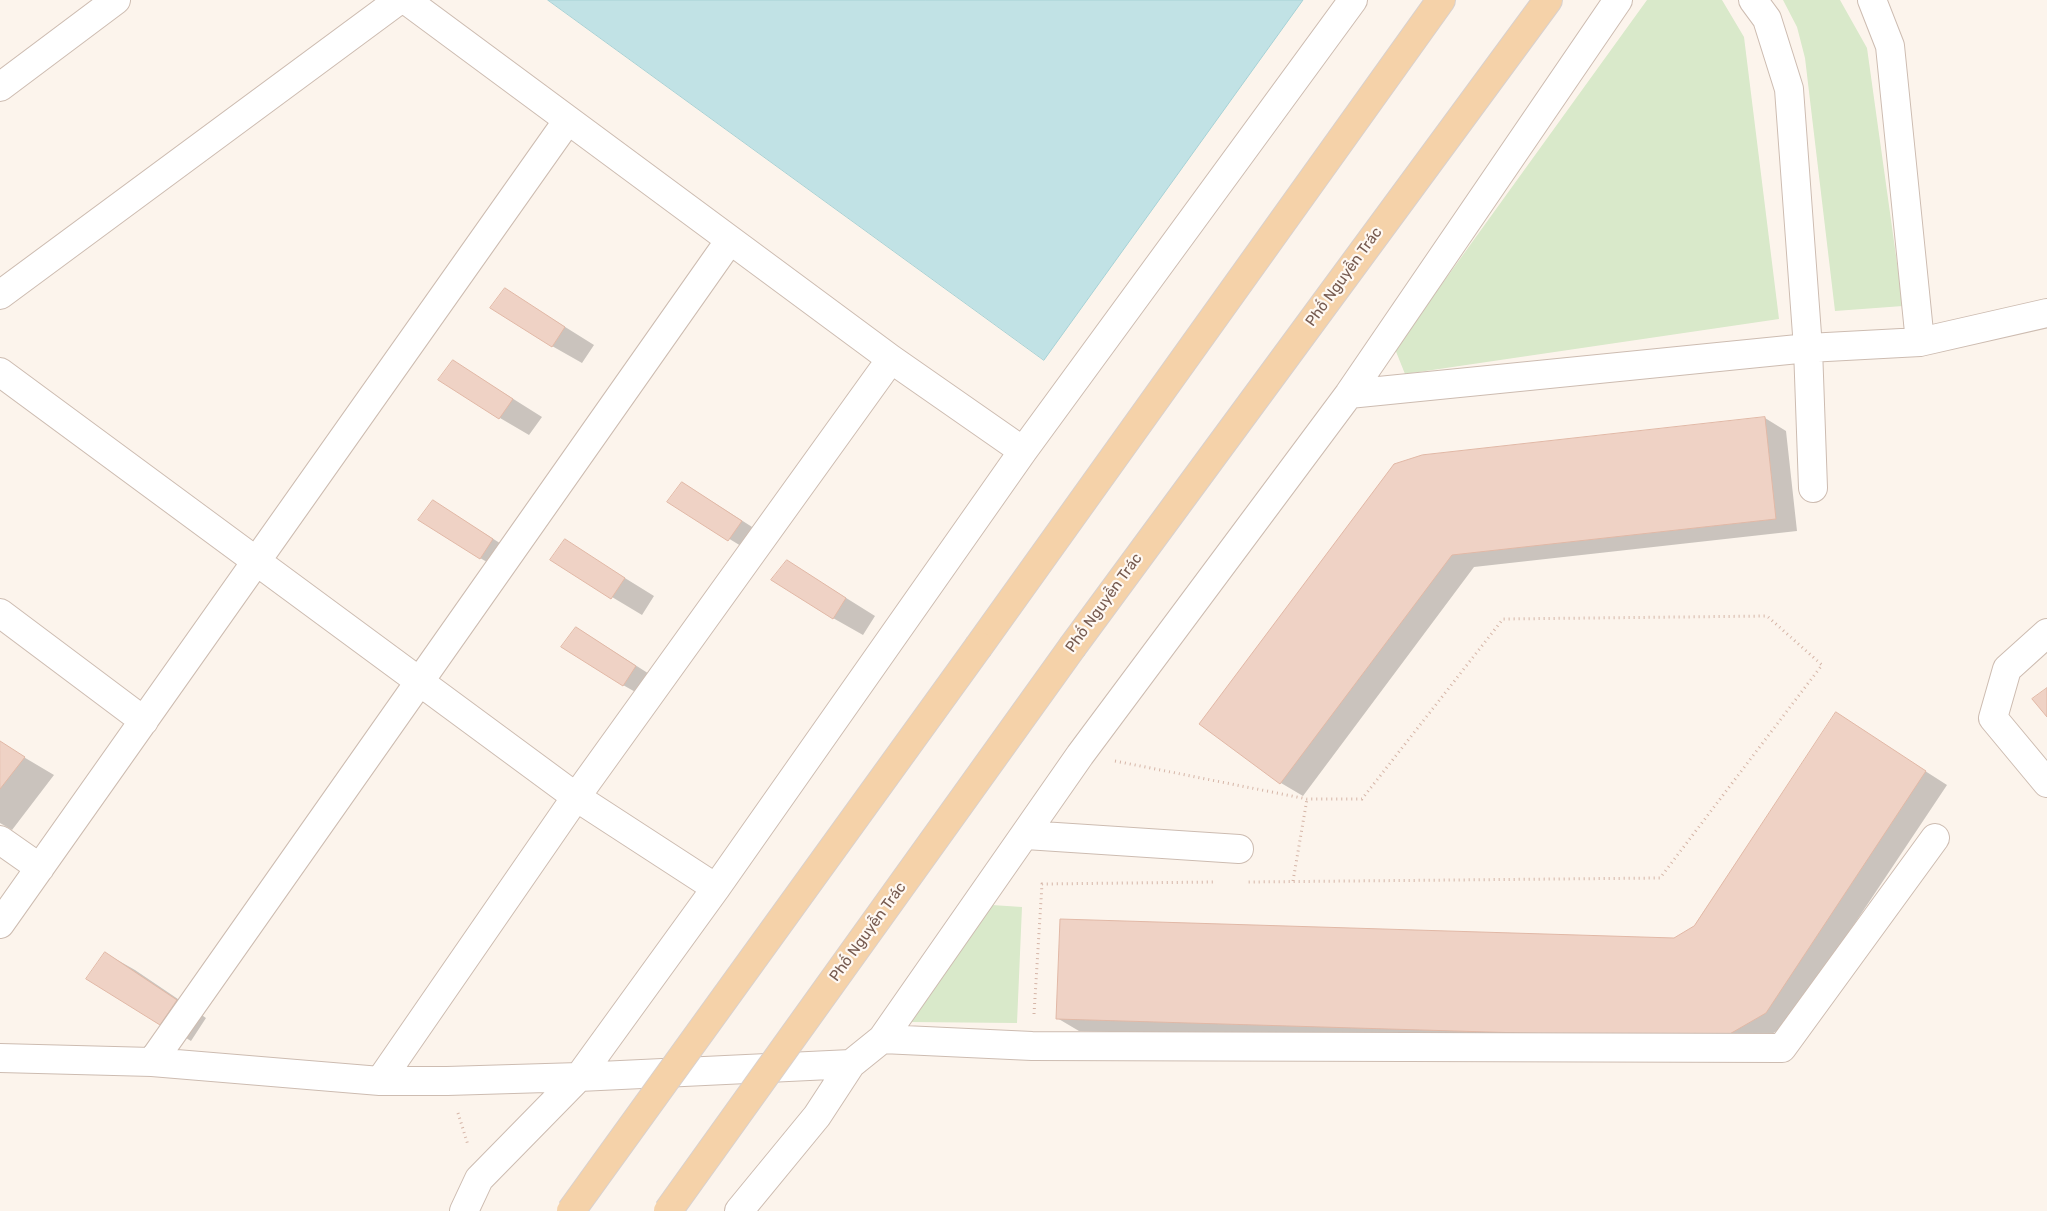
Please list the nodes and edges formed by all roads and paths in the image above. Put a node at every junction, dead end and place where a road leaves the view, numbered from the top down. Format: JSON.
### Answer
{"nodes":[{"id":1,"x":116,"y":0,"type":"edge"},
{"id":2,"x":399,"y":0,"type":"edge"},
{"id":3,"x":406,"y":0,"type":"edge"},
{"id":4,"x":1353,"y":0,"type":"edge"},
{"id":5,"x":1442,"y":0,"type":"edge"},
{"id":6,"x":1548,"y":0,"type":"edge"},
{"id":7,"x":1618,"y":0,"type":"edge"},
{"id":8,"x":1753,"y":0,"type":"edge"},
{"id":9,"x":1872,"y":0,"type":"edge"},
{"id":10,"x":0,"y":87,"type":"edge"},
{"id":11,"x":568,"y":120,"type":"junction"},
{"id":12,"x":730,"y":240,"type":"junction"},
{"id":13,"x":0,"y":295,"type":"edge"},
{"id":14,"x":2047,"y":313,"type":"edge"},
{"id":15,"x":1920,"y":342,"type":"junction"},
{"id":16,"x":1808,"y":348,"type":"junction"},
{"id":17,"x":891,"y":359,"type":"junction"},
{"id":18,"x":0,"y":372,"type":"edge"},
{"id":19,"x":1349,"y":394,"type":"junction"},
{"id":20,"x":1023,"y":451,"type":"junction"},
{"id":21,"x":1813,"y":488,"type":"dead end"},
{"id":22,"x":256,"y":561,"type":"junction"},
{"id":23,"x":0,"y":613,"type":"edge"},
{"id":24,"x":2047,"y":634,"type":"edge"},
{"id":25,"x":418,"y":681,"type":"junction"},
{"id":26,"x":144,"y":721,"type":"junction"},
{"id":27,"x":1080,"y":754,"type":"junction"},
{"id":28,"x":2047,"y":783,"type":"edge"},
{"id":29,"x":576,"y":797,"type":"junction"},
{"id":30,"x":1307,"y":799,"type":"junction"},
{"id":31,"x":1026,"y":835,"type":"junction"},
{"id":32,"x":1935,"y":838,"type":"dead end"},
{"id":33,"x":0,"y":840,"type":"edge"},
{"id":34,"x":1239,"y":849,"type":"dead end"},
{"id":35,"x":40,"y":868,"type":"junction"},
{"id":36,"x":1292,"y":881,"type":"junction"},
{"id":37,"x":1216,"y":882,"type":"dead end"},
{"id":38,"x":1244,"y":882,"type":"dead end"},
{"id":39,"x":716,"y":888,"type":"junction"},
{"id":40,"x":0,"y":924,"type":"edge"},
{"id":41,"x":882,"y":1039,"type":"junction"},
{"id":42,"x":1032,"y":1046,"type":"junction"},
{"id":43,"x":0,"y":1058,"type":"edge"},
{"id":44,"x":152,"y":1062,"type":"junction"},
{"id":45,"x":851,"y":1064,"type":"junction"},
{"id":46,"x":579,"y":1077,"type":"junction"},
{"id":47,"x":380,"y":1081,"type":"junction"},
{"id":48,"x":447,"y":1081,"type":"junction"},
{"id":49,"x":479,"y":1179,"type":"junction"},
{"id":50,"x":464,"y":1211,"type":"edge"},
{"id":51,"x":571,"y":1211,"type":"edge"},
{"id":52,"x":668,"y":1211,"type":"edge"},
{"id":53,"x":739,"y":1211,"type":"edge"}],
"edges":[{"from":1,"to":10,"type":"street"},
{"from":2,"to":13,"type":"street"},
{"from":3,"to":11,"type":"street"},
{"from":4,"to":20,"type":"street"},
{"from":5,"to":51,"type":"main road","bridge":true},
{"from":6,"to":52,"type":"main road","name":"Phố Nguyễn Trác","bridge":true},
{"from":7,"to":19,"type":"street"},
{"from":8,"to":16,"type":"street"},
{"from":9,"to":15,"type":"street"},
{"from":11,"to":12,"type":"street"},
{"from":11,"to":22,"type":"street"},
{"from":12,"to":17,"type":"street"},
{"from":12,"to":25,"type":"street"},
{"from":14,"to":15,"type":"street"},
{"from":15,"to":16,"type":"street"},
{"from":16,"to":19,"type":"street"},
{"from":16,"to":21,"type":"street"},
{"from":17,"to":20,"type":"street"},
{"from":17,"to":29,"type":"street"},
{"from":18,"to":22,"type":"street"},
{"from":19,"to":27,"type":"street"},
{"from":20,"to":39,"type":"street"},
{"from":22,"to":25,"type":"street"},
{"from":22,"to":26,"type":"street"},
{"from":23,"to":26,"type":"street"},
{"from":24,"to":28,"type":"street"},
{"from":25,"to":29,"type":"street"},
{"from":25,"to":44,"type":"street"},
{"from":26,"to":35,"type":"street"},
{"from":27,"to":30,"type":"path"},
{"from":27,"to":31,"type":"street"},
{"from":29,"to":39,"type":"street"},
{"from":29,"to":47,"type":"street"},
{"from":30,"to":36,"type":"path"},
{"from":30,"to":36,"type":"path"},
{"from":31,"to":34,"type":"street"},
{"from":31,"to":41,"type":"street"},
{"from":32,"to":42,"type":"street"},
{"from":33,"to":35,"type":"street"},
{"from":35,"to":40,"type":"street"},
{"from":36,"to":38,"type":"path"},
{"from":37,"to":42,"type":"path"},
{"from":39,"to":46,"type":"street"},
{"from":41,"to":42,"type":"street"},
{"from":41,"to":45,"type":"street"},
{"from":43,"to":44,"type":"street"},
{"from":44,"to":47,"type":"street"},
{"from":45,"to":46,"type":"street"},
{"from":45,"to":53,"type":"street"},
{"from":46,"to":48,"type":"street"},
{"from":46,"to":49,"type":"street"},
{"from":47,"to":48,"type":"street"},
{"from":48,"to":49,"type":"path"},
{"from":49,"to":50,"type":"street"}]}
